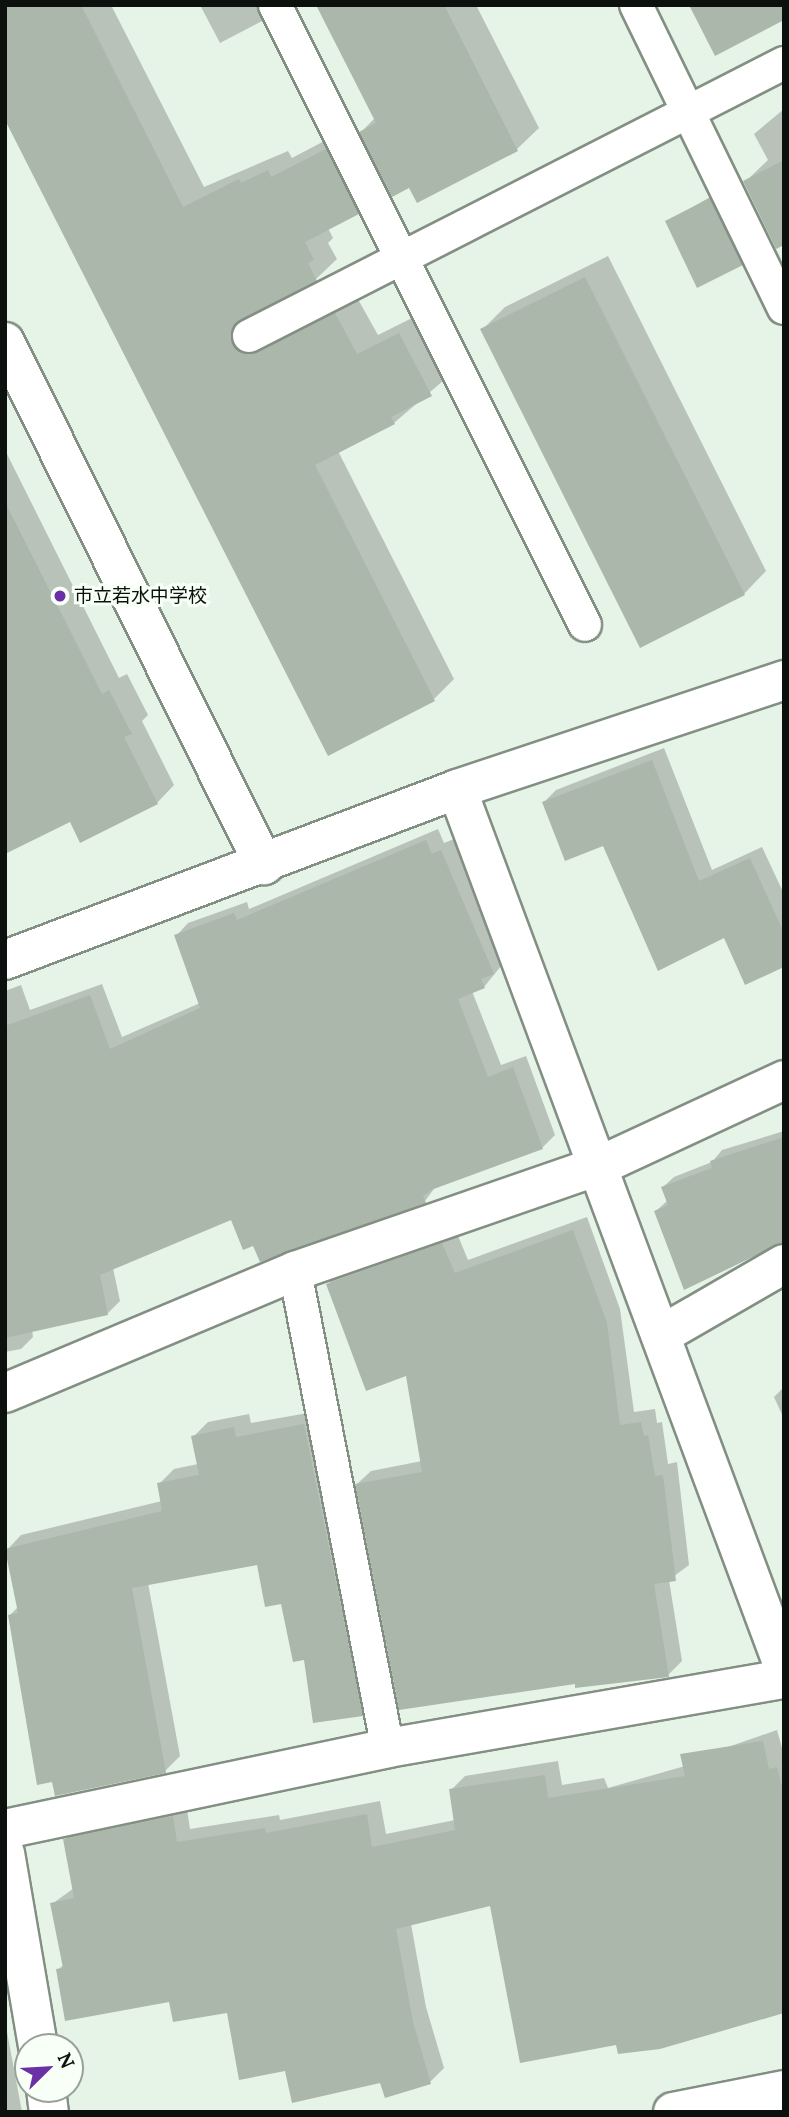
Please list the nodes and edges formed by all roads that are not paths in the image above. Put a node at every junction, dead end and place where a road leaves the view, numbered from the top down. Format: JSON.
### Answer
{"nodes":[{"id":1,"x":275,"y":5,"type":"edge"},
{"id":2,"x":636,"y":5,"type":"edge"},
{"id":3,"x":784,"y":63,"type":"edge"},
{"id":4,"x":688,"y":112,"type":"junction"},
{"id":5,"x":403,"y":257,"type":"junction"},
{"id":6,"x":784,"y":309,"type":"edge"},
{"id":7,"x":250,"y":336,"type":"dead end"},
{"id":8,"x":5,"y":342,"type":"edge"},
{"id":9,"x":584,"y":625,"type":"dead end"},
{"id":10,"x":784,"y":680,"type":"edge"},
{"id":11,"x":457,"y":789,"type":"junction"},
{"id":12,"x":264,"y":865,"type":"junction"},
{"id":13,"x":5,"y":960,"type":"edge"},
{"id":14,"x":784,"y":1080,"type":"edge"},
{"id":15,"x":599,"y":1166,"type":"junction"},
{"id":16,"x":784,"y":1264,"type":"edge"},
{"id":17,"x":295,"y":1271,"type":"junction"},
{"id":18,"x":661,"y":1335,"type":"junction"},
{"id":19,"x":5,"y":1393,"type":"edge"},
{"id":20,"x":784,"y":1668,"type":"edge"},
{"id":21,"x":784,"y":1679,"type":"edge"},
{"id":22,"x":388,"y":1748,"type":"junction"},
{"id":23,"x":5,"y":1829,"type":"edge"},
{"id":24,"x":5,"y":1853,"type":"edge"},
{"id":25,"x":36,"y":2033,"type":"edge"},
{"id":26,"x":784,"y":2090,"type":"edge"},
{"id":27,"x":673,"y":2112,"type":"edge"}],
"edges":[{"from":1,"to":5,"type":"lane"},
{"from":2,"to":4,"type":"lane"},
{"from":3,"to":4,"type":"lane"},
{"from":4,"to":5,"type":"lane"},
{"from":4,"to":6,"type":"lane"},
{"from":5,"to":7,"type":"lane"},
{"from":5,"to":9,"type":"lane"},
{"from":8,"to":12,"type":"street"},
{"from":10,"to":11,"type":"street"},
{"from":11,"to":12,"type":"street"},
{"from":11,"to":15,"type":"street"},
{"from":12,"to":13,"type":"street"},
{"from":14,"to":15,"type":"street"},
{"from":15,"to":17,"type":"street"},
{"from":15,"to":18,"type":"street"},
{"from":16,"to":18,"type":"street"},
{"from":17,"to":19,"type":"street"},
{"from":17,"to":22,"type":"lane"},
{"from":18,"to":20,"type":"street"},
{"from":21,"to":22,"type":"street"},
{"from":22,"to":23,"type":"street"},
{"from":24,"to":25,"type":"street"},
{"from":26,"to":27,"type":"street"}]}
